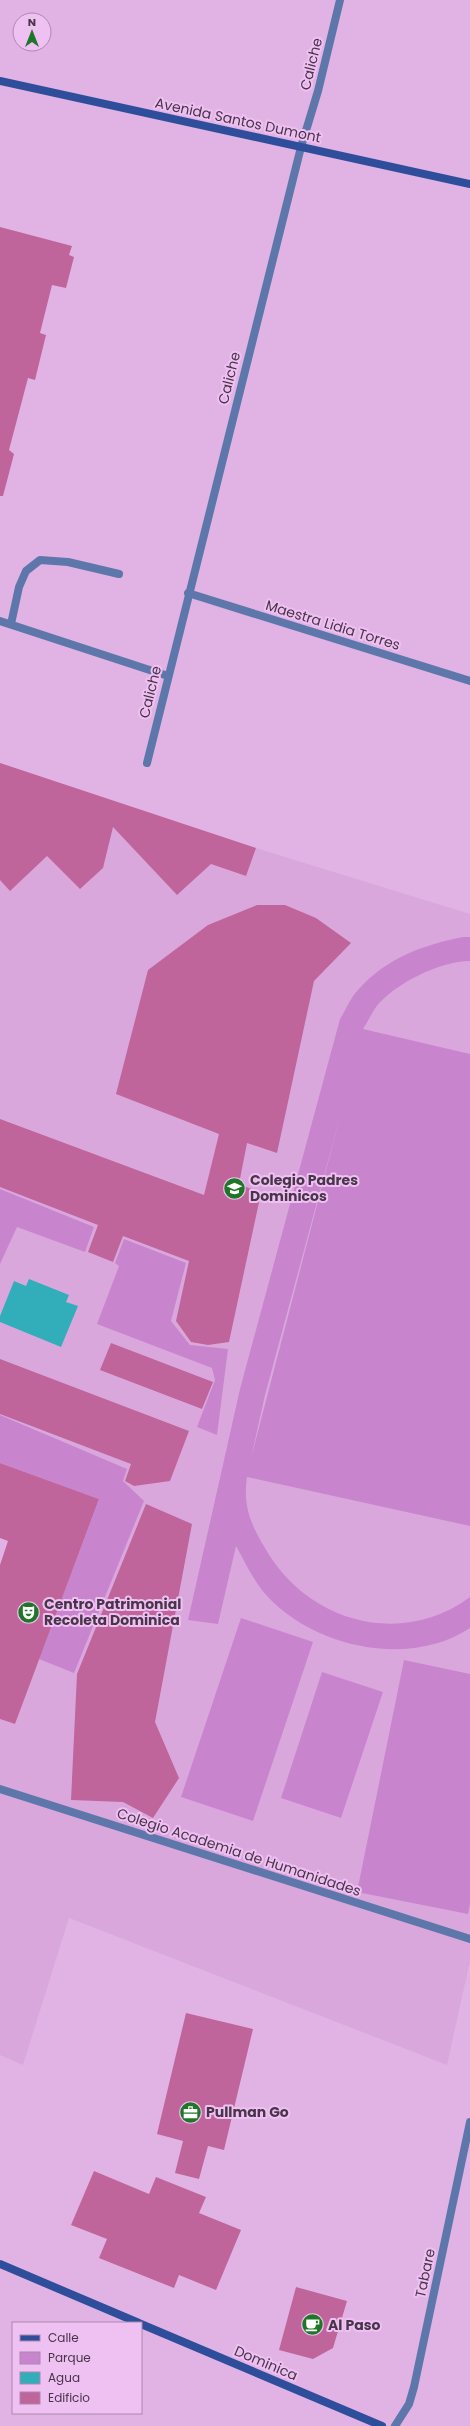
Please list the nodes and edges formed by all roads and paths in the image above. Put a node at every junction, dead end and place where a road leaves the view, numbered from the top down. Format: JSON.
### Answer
{"nodes":[{"id":1,"x":340,"y":0,"type":"edge"},
{"id":2,"x":0,"y":81,"type":"edge"},
{"id":3,"x":301,"y":147,"type":"junction"},
{"id":4,"x":470,"y":184,"type":"edge"},
{"id":5,"x":119,"y":574,"type":"dead end"},
{"id":6,"x":188,"y":593,"type":"junction"},
{"id":7,"x":0,"y":620,"type":"edge"},
{"id":8,"x":12,"y":624,"type":"junction"},
{"id":9,"x":168,"y":676,"type":"junction"},
{"id":10,"x":470,"y":681,"type":"edge"},
{"id":11,"x":146,"y":763,"type":"dead end"},
{"id":12,"x":0,"y":1789,"type":"edge"},
{"id":13,"x":470,"y":1939,"type":"edge"},
{"id":14,"x":470,"y":2122,"type":"edge"},
{"id":15,"x":0,"y":2264,"type":"edge"},
{"id":16,"x":138,"y":2322,"type":"edge"},
{"id":17,"x":142,"y":2324,"type":"edge"},
{"id":18,"x":382,"y":2426,"type":"edge"},
{"id":19,"x":395,"y":2426,"type":"edge"}],
"edges":[{"from":1,"to":3,"type":"street","name":"Caliche"},
{"from":2,"to":3,"type":"main road","name":"Avenida Santos Dumont"},
{"from":3,"to":4,"type":"main road","name":"Avenida Santos Dumont"},
{"from":3,"to":6,"type":"street","name":"Caliche"},
{"from":5,"to":8,"type":"street"},
{"from":6,"to":9,"type":"street","name":"Caliche"},
{"from":6,"to":10,"type":"street","name":"Maestra Lidia Torres"},
{"from":7,"to":8,"type":"street"},
{"from":8,"to":9,"type":"street"},
{"from":9,"to":11,"type":"street","name":"Caliche"},
{"from":12,"to":13,"type":"street","name":"Colegio Academia de Humanidades"},
{"from":14,"to":19,"type":"street","name":"Tabare"},
{"from":15,"to":16,"type":"main road","name":"Dominica"},
{"from":17,"to":18,"type":"main road","name":"Dominica"}]}
